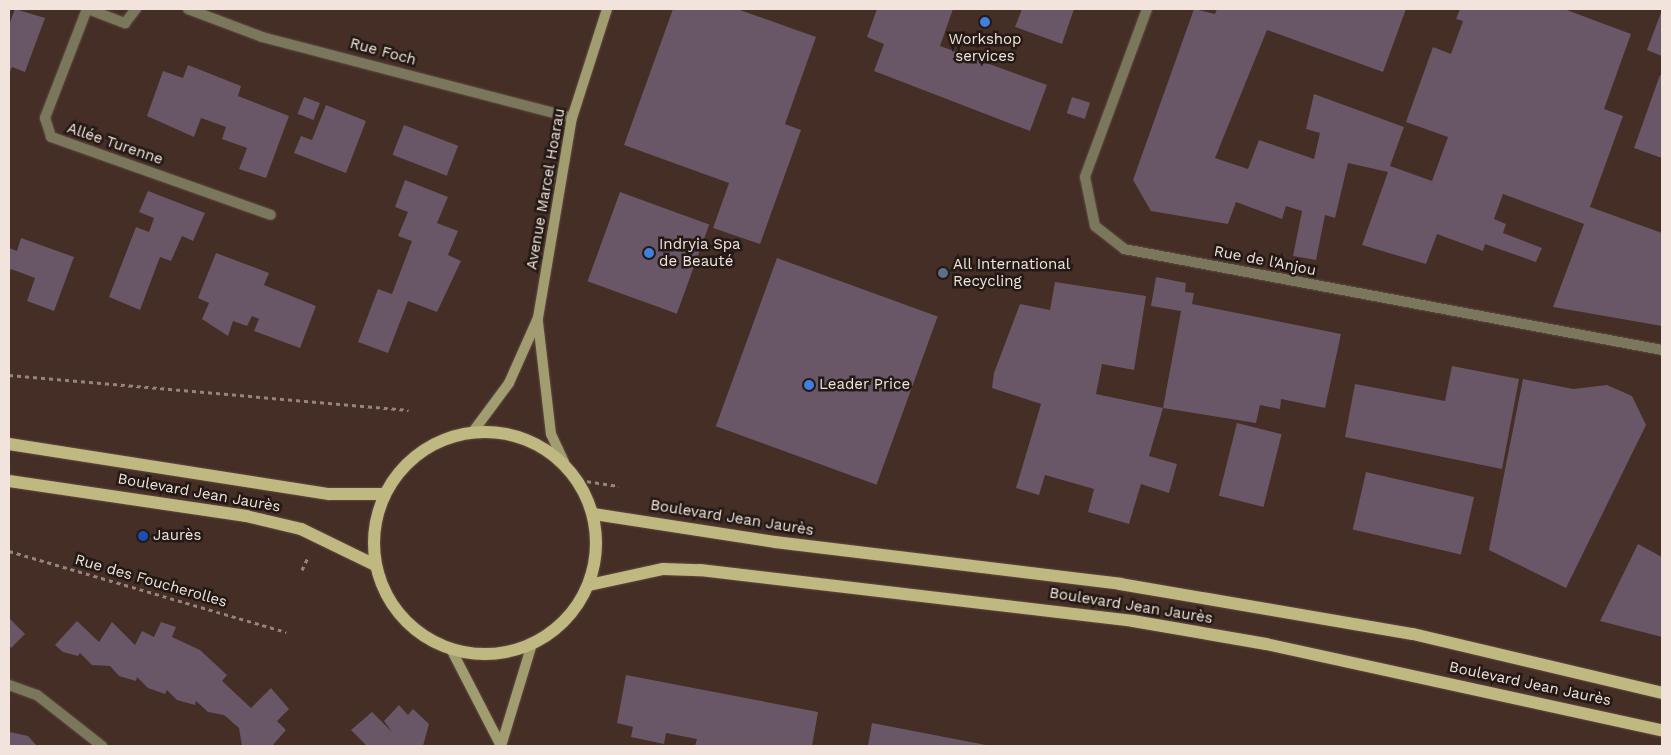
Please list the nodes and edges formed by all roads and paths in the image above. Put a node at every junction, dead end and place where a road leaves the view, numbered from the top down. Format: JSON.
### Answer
{"nodes":[{"id":1,"x":87,"y":9,"type":"edge"},
{"id":2,"x":136,"y":9,"type":"edge"},
{"id":3,"x":188,"y":9,"type":"edge"},
{"id":4,"x":608,"y":9,"type":"edge"},
{"id":5,"x":1147,"y":9,"type":"edge"},
{"id":6,"x":572,"y":118,"type":"junction"},
{"id":7,"x":271,"y":215,"type":"dead end"},
{"id":8,"x":538,"y":318,"type":"junction"},
{"id":9,"x":1662,"y":350,"type":"edge"},
{"id":10,"x":9,"y":375,"type":"edge"},
{"id":11,"x":408,"y":410,"type":"dead end"},
{"id":12,"x":472,"y":432,"type":"junction"},
{"id":13,"x":9,"y":444,"type":"edge"},
{"id":14,"x":564,"y":462,"type":"junction"},
{"id":15,"x":579,"y":480,"type":"junction"},
{"id":16,"x":9,"y":481,"type":"edge"},
{"id":17,"x":619,"y":486,"type":"dead end"},
{"id":18,"x":383,"y":494,"type":"junction"},
{"id":19,"x":594,"y":514,"type":"junction"},
{"id":20,"x":9,"y":551,"type":"edge"},
{"id":21,"x":375,"y":565,"type":"junction"},
{"id":22,"x":589,"y":585,"type":"junction"},
{"id":23,"x":286,"y":632,"type":"dead end"},
{"id":24,"x":532,"y":644,"type":"junction"},
{"id":25,"x":451,"y":649,"type":"junction"},
{"id":26,"x":9,"y":685,"type":"edge"},
{"id":27,"x":1662,"y":693,"type":"edge"},
{"id":28,"x":1662,"y":730,"type":"edge"},
{"id":29,"x":102,"y":746,"type":"edge"},
{"id":30,"x":501,"y":746,"type":"edge"}],
"edges":[{"from":1,"to":2,"type":"street","name":"Allée Turenne"},
{"from":1,"to":7,"type":"street","name":"Allée Turenne"},
{"from":3,"to":6,"type":"street","name":"Rue Foch"},
{"from":4,"to":6,"type":"main road","name":"Avenue Marcel Hoarau"},
{"from":5,"to":9,"type":"street","name":"Rue de l'Anjou"},
{"from":6,"to":8,"type":"main road","name":"Avenue Marcel Hoarau"},
{"from":8,"to":12,"type":"main road","name":"Avenue Marcel Hoarau"},
{"from":8,"to":14,"type":"main road","name":"Avenue Marcel Hoarau"},
{"from":10,"to":11,"type":"path"},
{"from":12,"to":14,"type":"main road"},
{"from":12,"to":18,"type":"main road"},
{"from":13,"to":18,"type":"main road","name":"Boulevard Jean Jaurès"},
{"from":14,"to":15,"type":"main road"},
{"from":15,"to":17,"type":"path"},
{"from":15,"to":19,"type":"main road"},
{"from":16,"to":21,"type":"main road","name":"Boulevard Jean Jaurès"},
{"from":18,"to":21,"type":"main road"},
{"from":19,"to":22,"type":"main road"},
{"from":19,"to":27,"type":"main road","name":"Boulevard Jean Jaurès"},
{"from":20,"to":23,"type":"path","name":"Rue des Foucherolles"},
{"from":21,"to":25,"type":"main road"},
{"from":22,"to":24,"type":"main road"},
{"from":22,"to":28,"type":"main road","name":"Boulevard Jean Jaurès"},
{"from":24,"to":25,"type":"main road"},
{"from":24,"to":30,"type":"main road"},
{"from":25,"to":30,"type":"main road"},
{"from":26,"to":29,"type":"street"}]}
